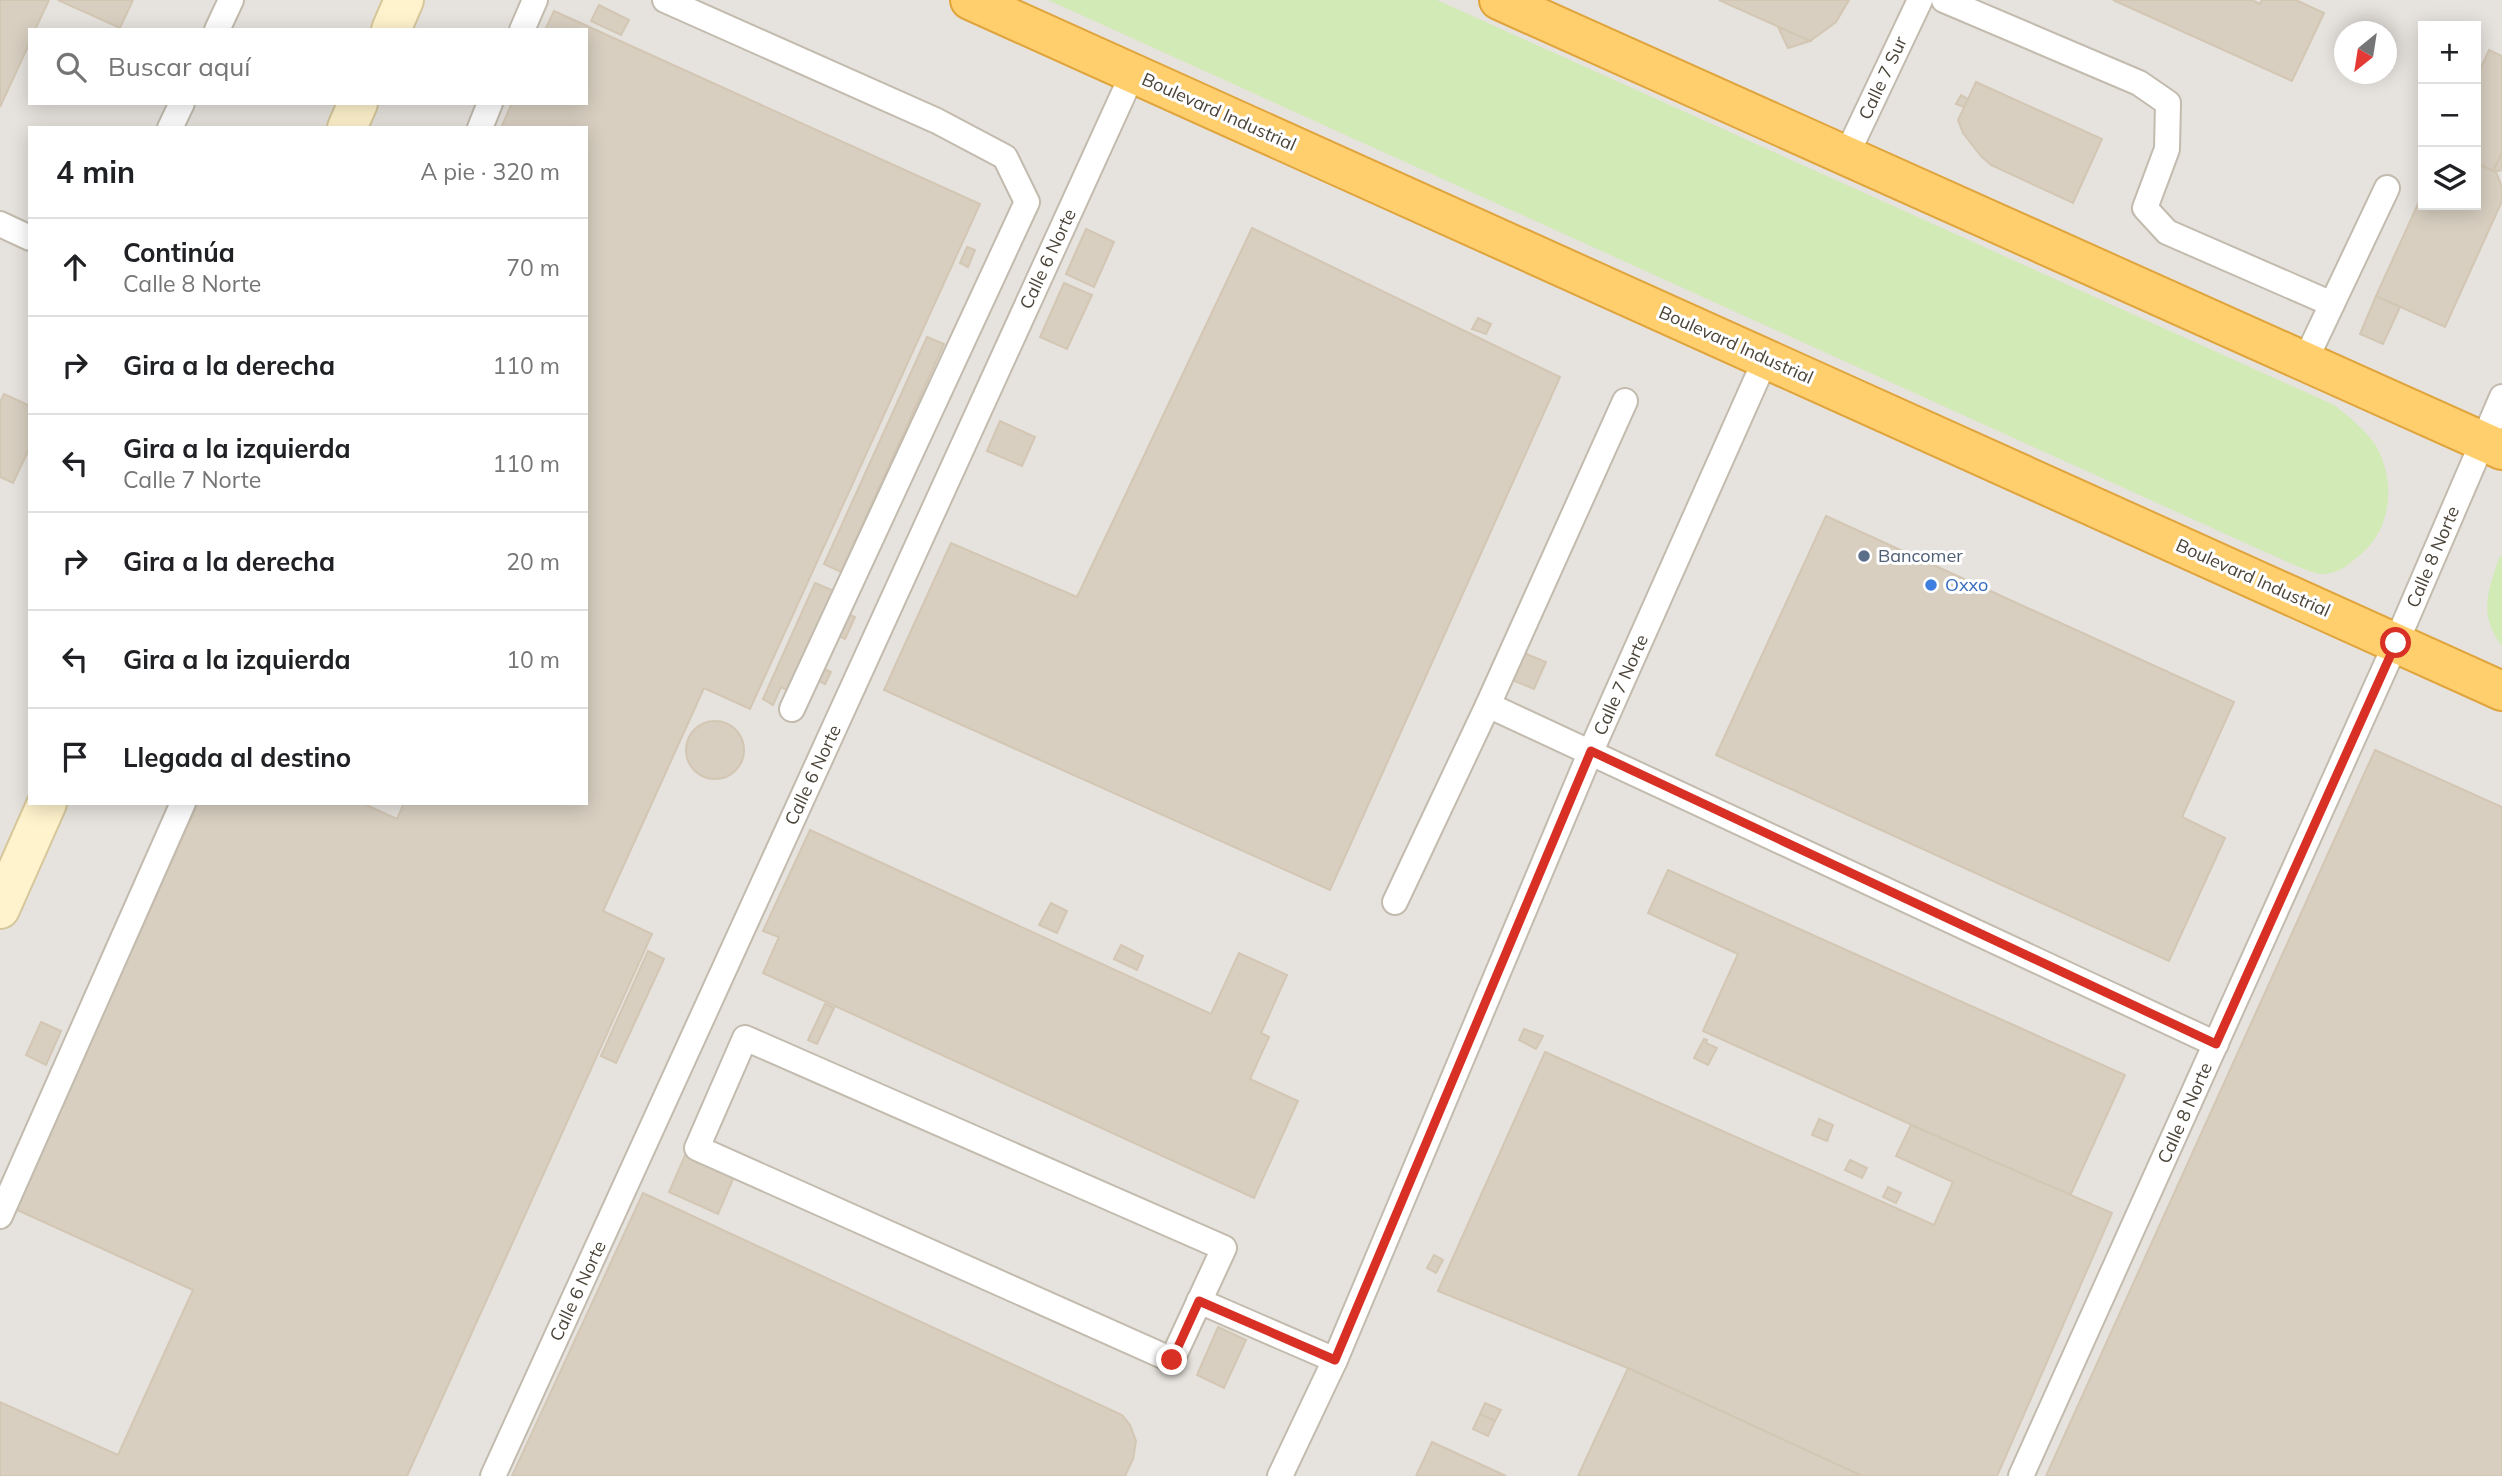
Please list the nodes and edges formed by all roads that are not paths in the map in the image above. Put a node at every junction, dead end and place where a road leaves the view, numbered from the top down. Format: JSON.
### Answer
{"nodes":[{"id":1,"x":231,"y":0,"type":"edge"},
{"id":2,"x":404,"y":0,"type":"edge"},
{"id":3,"x":535,"y":0,"type":"edge"},
{"id":4,"x":665,"y":0,"type":"edge"},
{"id":5,"x":970,"y":0,"type":"edge"},
{"id":6,"x":1499,"y":0,"type":"edge"},
{"id":7,"x":1920,"y":0,"type":"edge"},
{"id":8,"x":1944,"y":0,"type":"edge"},
{"id":9,"x":218,"y":28,"type":"edge"},
{"id":10,"x":392,"y":28,"type":"edge"},
{"id":11,"x":523,"y":28,"type":"edge"},
{"id":12,"x":1133,"y":73,"type":"junction"},
{"id":13,"x":181,"y":105,"type":"edge"},
{"id":14,"x":357,"y":105,"type":"edge"},
{"id":15,"x":489,"y":105,"type":"edge"},
{"id":16,"x":171,"y":126,"type":"edge"},
{"id":17,"x":348,"y":126,"type":"edge"},
{"id":18,"x":481,"y":126,"type":"edge"},
{"id":19,"x":1846,"y":156,"type":"junction"},
{"id":20,"x":2387,"y":188,"type":"dead end"},
{"id":21,"x":0,"y":225,"type":"edge"},
{"id":22,"x":28,"y":237,"type":"edge"},
{"id":23,"x":2332,"y":304,"type":"junction"},
{"id":24,"x":1766,"y":358,"type":"junction"},
{"id":25,"x":2305,"y":361,"type":"junction"},
{"id":26,"x":2502,"y":397,"type":"edge"},
{"id":27,"x":1625,"y":401,"type":"dead end"},
{"id":28,"x":2492,"y":445,"type":"edge"},
{"id":29,"x":2396,"y":643,"type":"junction"},
{"id":30,"x":2502,"y":691,"type":"edge"},
{"id":31,"x":1488,"y":705,"type":"junction"},
{"id":32,"x":792,"y":709,"type":"dead end"},
{"id":33,"x":1591,"y":751,"type":"junction"},
{"id":34,"x":46,"y":805,"type":"edge"},
{"id":35,"x":182,"y":805,"type":"edge"},
{"id":36,"x":1395,"y":902,"type":"dead end"},
{"id":37,"x":0,"y":909,"type":"edge"},
{"id":38,"x":2216,"y":1044,"type":"junction"},
{"id":39,"x":0,"y":1216,"type":"edge"},
{"id":40,"x":1199,"y":1301,"type":"junction"},
{"id":41,"x":1335,"y":1360,"type":"junction"},
{"id":42,"x":493,"y":1476,"type":"edge"},
{"id":43,"x":1280,"y":1476,"type":"edge"},
{"id":44,"x":2021,"y":1476,"type":"edge"}],
"edges":[{"from":1,"to":9,"type":"lane"},
{"from":2,"to":10,"type":"street"},
{"from":3,"to":11,"type":"lane"},
{"from":4,"to":32,"type":"lane"},
{"from":5,"to":12,"type":"highway","name":"Boulevard Industrial"},
{"from":6,"to":19,"type":"highway"},
{"from":7,"to":19,"type":"lane","name":"Calle 7 Sur"},
{"from":8,"to":23,"type":"lane"},
{"from":12,"to":24,"type":"highway","name":"Boulevard Industrial"},
{"from":12,"to":42,"type":"lane","name":"Calle 6 Norte"},
{"from":13,"to":16,"type":"lane"},
{"from":14,"to":17,"type":"street"},
{"from":15,"to":18,"type":"lane"},
{"from":19,"to":25,"type":"highway"},
{"from":20,"to":23,"type":"lane"},
{"from":21,"to":22,"type":"lane"},
{"from":23,"to":25,"type":"lane"},
{"from":24,"to":29,"type":"highway","name":"Boulevard Industrial"},
{"from":24,"to":33,"type":"lane","name":"Calle 7 Norte"},
{"from":25,"to":28,"type":"highway"},
{"from":26,"to":28,"type":"lane","name":"Calle 8 Norte"},
{"from":27,"to":31,"type":"lane"},
{"from":28,"to":29,"type":"lane","name":"Calle 8 Norte"},
{"from":29,"to":30,"type":"highway","name":"Boulevard Industrial"},
{"from":29,"to":38,"type":"lane","name":"Calle 8 Norte"},
{"from":31,"to":33,"type":"lane"},
{"from":31,"to":36,"type":"lane"},
{"from":33,"to":38,"type":"lane"},
{"from":33,"to":41,"type":"lane","name":"Calle 7 Norte"},
{"from":34,"to":37,"type":"street"},
{"from":35,"to":39,"type":"lane"},
{"from":38,"to":44,"type":"lane","name":"Calle 8 Norte"},
{"from":40,"to":40,"type":"lane"},
{"from":40,"to":41,"type":"lane"},
{"from":41,"to":43,"type":"lane","name":"Calle 7 Norte"}]}
